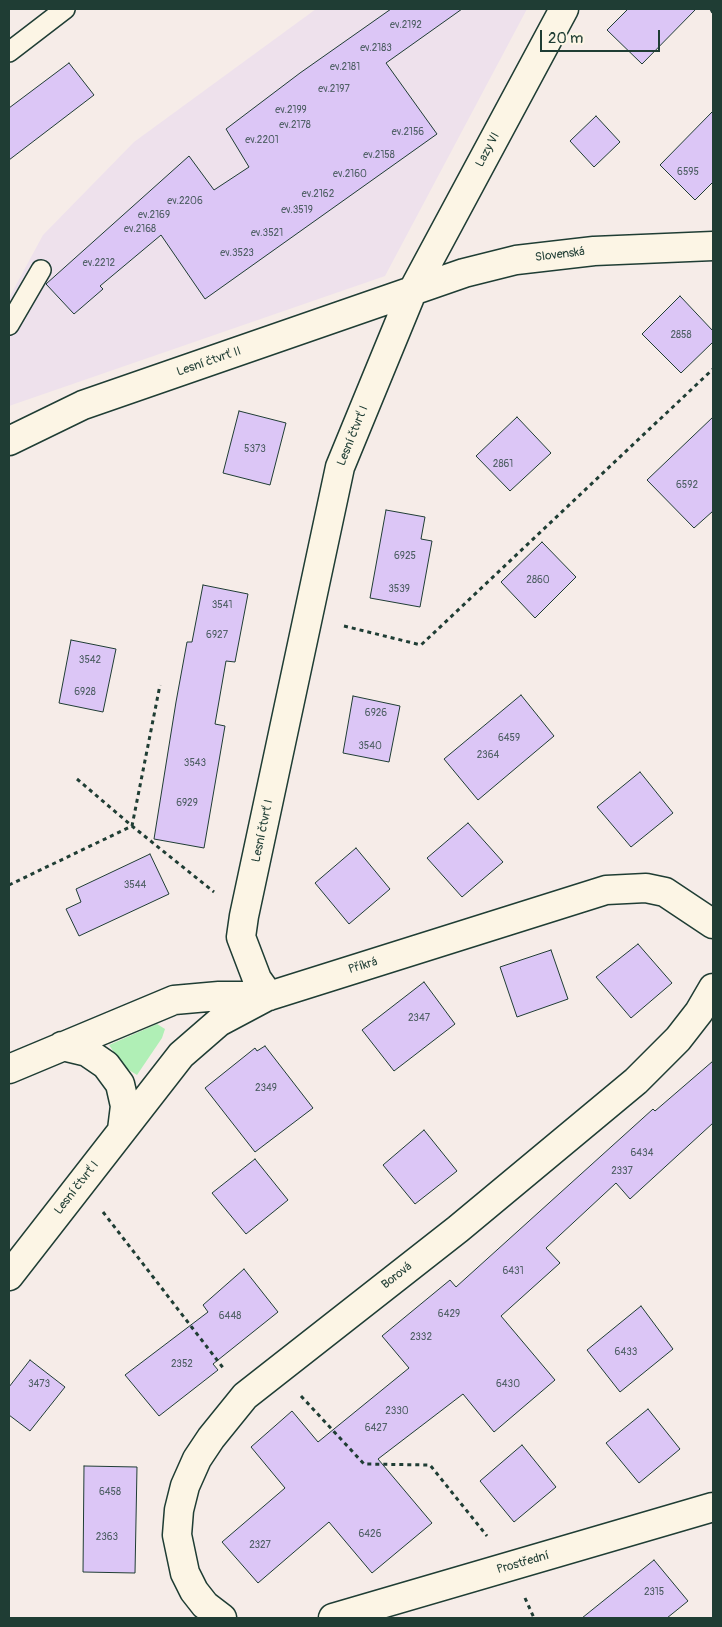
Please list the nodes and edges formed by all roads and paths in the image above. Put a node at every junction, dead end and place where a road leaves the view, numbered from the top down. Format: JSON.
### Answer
{"nodes":[{"id":1,"x":64,"y":9,"type":"edge"},
{"id":2,"x":564,"y":9,"type":"edge"},
{"id":3,"x":711,"y":9,"type":"edge"},
{"id":4,"x":713,"y":13,"type":"edge"},
{"id":5,"x":9,"y":52,"type":"edge"},
{"id":6,"x":713,"y":246,"type":"edge"},
{"id":7,"x":41,"y":270,"type":"dead end"},
{"id":8,"x":412,"y":292,"type":"junction"},
{"id":9,"x":9,"y":324,"type":"edge"},
{"id":10,"x":713,"y":369,"type":"edge"},
{"id":11,"x":9,"y":441,"type":"edge"},
{"id":12,"x":344,"y":626,"type":"dead end"},
{"id":13,"x":160,"y":685,"type":"dead end"},
{"id":14,"x":77,"y":778,"type":"dead end"},
{"id":15,"x":132,"y":826,"type":"junction"},
{"id":16,"x":201,"y":881,"type":"dead end"},
{"id":17,"x":9,"y":885,"type":"edge"},
{"id":18,"x":713,"y":924,"type":"edge"},
{"id":19,"x":713,"y":988,"type":"edge"},
{"id":20,"x":269,"y":996,"type":"junction"},
{"id":21,"x":62,"y":1046,"type":"junction"},
{"id":22,"x":9,"y":1069,"type":"edge"},
{"id":23,"x":122,"y":1130,"type":"junction"},
{"id":24,"x":98,"y":1207,"type":"dead end"},
{"id":25,"x":9,"y":1276,"type":"edge"},
{"id":26,"x":277,"y":1370,"type":"junction"},
{"id":27,"x":245,"y":1396,"type":"junction"},
{"id":28,"x":713,"y":1507,"type":"edge"},
{"id":29,"x":511,"y":1567,"type":"junction"},
{"id":30,"x":205,"y":1614,"type":"edge"},
{"id":31,"x":333,"y":1618,"type":"edge"}],
"edges":[{"from":1,"to":5,"type":"lane"},
{"from":2,"to":8,"type":"street","name":"Lazy VI"},
{"from":3,"to":4,"type":"path"},
{"from":6,"to":8,"type":"street","name":"Slovenská"},
{"from":7,"to":9,"type":"lane"},
{"from":8,"to":11,"type":"street","name":"Lesní čtvrť II"},
{"from":8,"to":20,"type":"street","name":"Lesní čtvrť I"},
{"from":10,"to":12,"type":"path"},
{"from":13,"to":15,"type":"path"},
{"from":14,"to":15,"type":"path"},
{"from":15,"to":16,"type":"path"},
{"from":15,"to":17,"type":"path"},
{"from":18,"to":20,"type":"street","name":"Příkrá"},
{"from":19,"to":26,"type":"street","name":"Borová"},
{"from":20,"to":21,"type":"street","name":"Příkrá"},
{"from":20,"to":23,"type":"street","name":"Lesní čtvrť I"},
{"from":21,"to":22,"type":"street","name":"Příkrá"},
{"from":21,"to":23,"type":"street"},
{"from":23,"to":25,"type":"street","name":"Lesní čtvrť I"},
{"from":24,"to":27,"type":"path"},
{"from":26,"to":27,"type":"street","name":"Borová"},
{"from":26,"to":29,"type":"path"},
{"from":27,"to":30,"type":"street","name":"Borová"},
{"from":28,"to":29,"type":"street","name":"Prostřední"},
{"from":29,"to":31,"type":"street","name":"Prostřední"}]}
